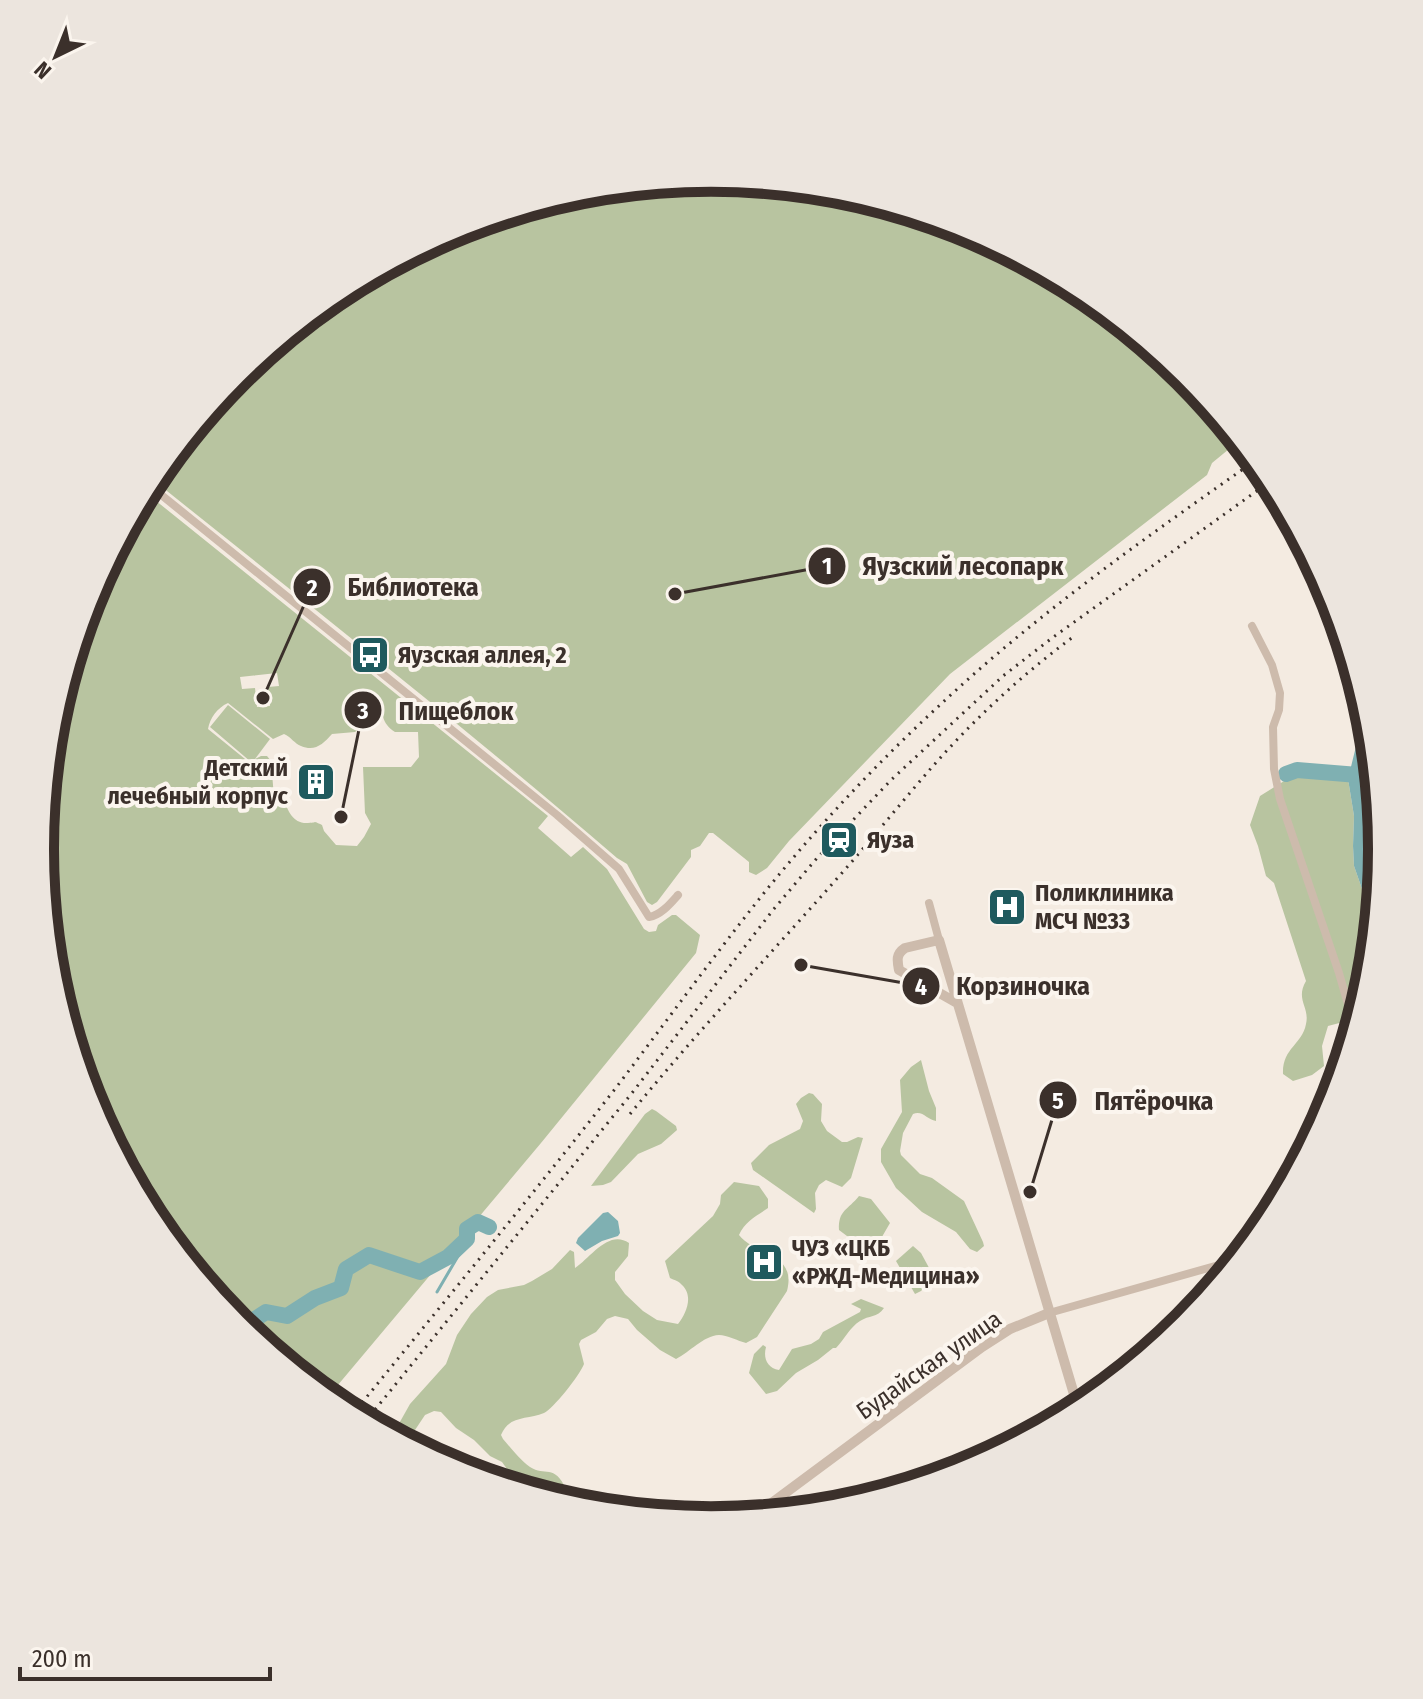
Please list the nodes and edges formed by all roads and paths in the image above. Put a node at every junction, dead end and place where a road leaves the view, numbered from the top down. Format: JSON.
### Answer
{"nodes":[{"id":1,"x":159,"y":493,"type":"edge"},
{"id":2,"x":1252,"y":626,"type":"dead end"},
{"id":3,"x":678,"y":895,"type":"dead end"},
{"id":4,"x":929,"y":903,"type":"dead end"},
{"id":5,"x":939,"y":940,"type":"junction"},
{"id":6,"x":957,"y":1003,"type":"junction"},
{"id":7,"x":1349,"y":1009,"type":"edge"},
{"id":8,"x":1221,"y":1264,"type":"edge"},
{"id":9,"x":1049,"y":1313,"type":"junction"},
{"id":10,"x":1075,"y":1397,"type":"edge"},
{"id":11,"x":770,"y":1504,"type":"edge"}],
"edges":[{"from":1,"to":3,"type":"street"},
{"from":2,"to":7,"type":"street"},
{"from":4,"to":5,"type":"street"},
{"from":5,"to":6,"type":"street"},
{"from":5,"to":6,"type":"street"},
{"from":6,"to":9,"type":"street"},
{"from":8,"to":9,"type":"street","name":"Будайская улица"},
{"from":9,"to":10,"type":"street"},
{"from":9,"to":11,"type":"street","name":"Будайская улица"}]}
